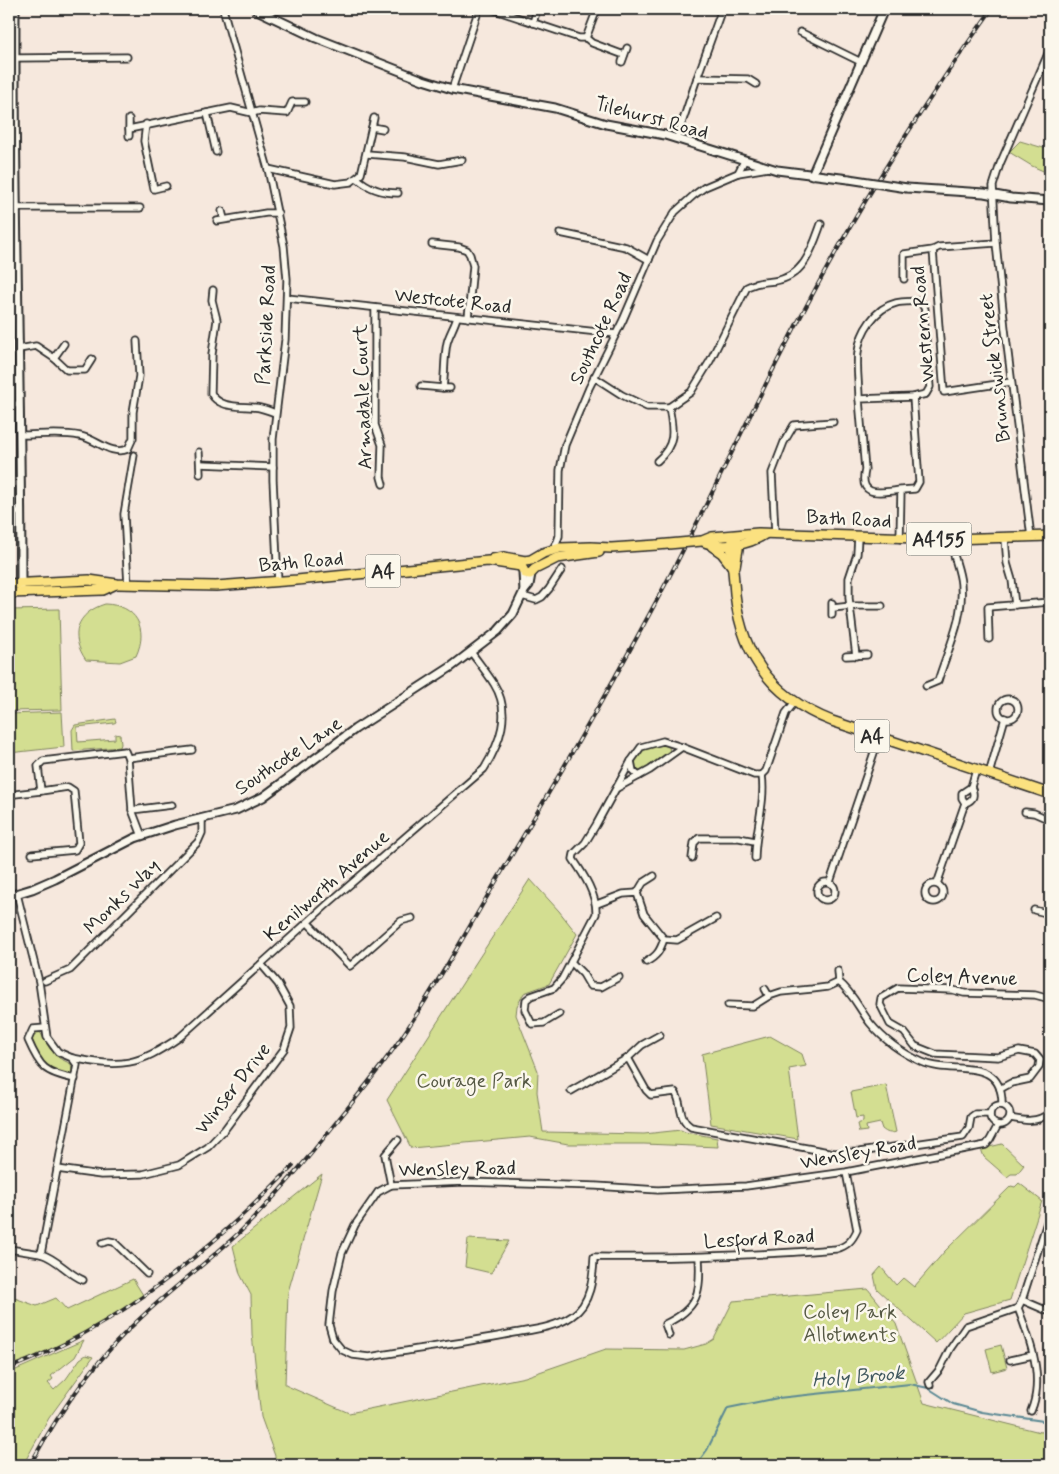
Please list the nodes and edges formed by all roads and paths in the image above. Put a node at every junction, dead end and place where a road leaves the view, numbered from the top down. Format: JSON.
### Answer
{"nodes":[{"id":1,"x":15,"y":9,"type":"edge"},
{"id":2,"x":223,"y":9,"type":"edge"},
{"id":3,"x":229,"y":9,"type":"edge"},
{"id":4,"x":248,"y":9,"type":"edge"},
{"id":5,"x":479,"y":9,"type":"edge"},
{"id":6,"x":492,"y":9,"type":"edge"},
{"id":7,"x":537,"y":9,"type":"edge"},
{"id":8,"x":597,"y":9,"type":"edge"},
{"id":9,"x":722,"y":9,"type":"edge"},
{"id":10,"x":884,"y":9,"type":"edge"},
{"id":11,"x":257,"y":10,"type":"edge"},
{"id":12,"x":225,"y":17,"type":"junction"},
{"id":13,"x":533,"y":23,"type":"junction"},
{"id":14,"x":800,"y":32,"type":"dead end"},
{"id":15,"x":586,"y":38,"type":"junction"},
{"id":16,"x":627,"y":48,"type":"dead end"},
{"id":17,"x":1050,"y":49,"type":"edge"},
{"id":18,"x":15,"y":58,"type":"junction"},
{"id":19,"x":127,"y":58,"type":"dead end"},
{"id":20,"x":861,"y":62,"type":"junction"},
{"id":21,"x":696,"y":78,"type":"junction"},
{"id":22,"x":756,"y":84,"type":"dead end"},
{"id":23,"x":452,"y":89,"type":"junction"},
{"id":24,"x":305,"y":102,"type":"dead end"},
{"id":25,"x":207,"y":113,"type":"junction"},
{"id":26,"x":252,"y":113,"type":"junction"},
{"id":27,"x":374,"y":118,"type":"dead end"},
{"id":28,"x":129,"y":119,"type":"dead end"},
{"id":29,"x":146,"y":124,"type":"junction"},
{"id":30,"x":372,"y":127,"type":"junction"},
{"id":31,"x":129,"y":129,"type":"junction"},
{"id":32,"x":383,"y":129,"type":"dead end"},
{"id":33,"x":129,"y":136,"type":"dead end"},
{"id":34,"x":677,"y":138,"type":"junction"},
{"id":35,"x":216,"y":152,"type":"dead end"},
{"id":36,"x":367,"y":154,"type":"junction"},
{"id":37,"x":462,"y":160,"type":"dead end"},
{"id":38,"x":744,"y":161,"type":"junction"},
{"id":39,"x":768,"y":168,"type":"junction"},
{"id":40,"x":268,"y":170,"type":"junction"},
{"id":41,"x":738,"y":173,"type":"junction"},
{"id":42,"x":812,"y":175,"type":"junction"},
{"id":43,"x":357,"y":178,"type":"junction"},
{"id":44,"x":166,"y":186,"type":"dead end"},
{"id":45,"x":398,"y":193,"type":"dead end"},
{"id":46,"x":993,"y":194,"type":"junction"},
{"id":47,"x":1050,"y":201,"type":"edge"},
{"id":48,"x":16,"y":208,"type":"junction"},
{"id":49,"x":140,"y":208,"type":"dead end"},
{"id":50,"x":222,"y":211,"type":"dead end"},
{"id":51,"x":278,"y":213,"type":"junction"},
{"id":52,"x":224,"y":219,"type":"junction"},
{"id":53,"x":217,"y":221,"type":"dead end"},
{"id":54,"x":821,"y":224,"type":"dead end"},
{"id":55,"x":560,"y":233,"type":"dead end"},
{"id":56,"x":437,"y":242,"type":"dead end"},
{"id":57,"x":996,"y":243,"type":"junction"},
{"id":58,"x":933,"y":250,"type":"junction"},
{"id":59,"x":649,"y":260,"type":"junction"},
{"id":60,"x":904,"y":279,"type":"dead end"},
{"id":61,"x":213,"y":290,"type":"dead end"},
{"id":62,"x":287,"y":298,"type":"junction"},
{"id":63,"x":375,"y":308,"type":"junction"},
{"id":64,"x":457,"y":317,"type":"junction"},
{"id":65,"x":468,"y":318,"type":"junction"},
{"id":66,"x":616,"y":334,"type":"junction"},
{"id":67,"x":137,"y":341,"type":"dead end"},
{"id":68,"x":64,"y":344,"type":"dead end"},
{"id":69,"x":19,"y":349,"type":"junction"},
{"id":70,"x":54,"y":358,"type":"junction"},
{"id":71,"x":92,"y":359,"type":"dead end"},
{"id":72,"x":594,"y":377,"type":"junction"},
{"id":73,"x":1011,"y":382,"type":"junction"},
{"id":74,"x":421,"y":386,"type":"dead end"},
{"id":75,"x":912,"y":397,"type":"junction"},
{"id":76,"x":859,"y":399,"type":"junction"},
{"id":77,"x":19,"y":404,"type":"junction"},
{"id":78,"x":9,"y":405,"type":"edge"},
{"id":79,"x":669,"y":407,"type":"junction"},
{"id":80,"x":276,"y":413,"type":"junction"},
{"id":81,"x":833,"y":422,"type":"dead end"},
{"id":82,"x":20,"y":435,"type":"junction"},
{"id":83,"x":199,"y":452,"type":"dead end"},
{"id":84,"x":134,"y":455,"type":"dead end"},
{"id":85,"x":657,"y":461,"type":"dead end"},
{"id":86,"x":200,"y":464,"type":"junction"},
{"id":87,"x":273,"y":468,"type":"junction"},
{"id":88,"x":200,"y":474,"type":"dead end"},
{"id":89,"x":383,"y":484,"type":"dead end"},
{"id":90,"x":901,"y":490,"type":"junction"},
{"id":91,"x":9,"y":512,"type":"edge"},
{"id":92,"x":20,"y":512,"type":"junction"},
{"id":93,"x":770,"y":534,"type":"junction"},
{"id":94,"x":559,"y":536,"type":"junction"},
{"id":95,"x":1050,"y":536,"type":"edge"},
{"id":96,"x":858,"y":537,"type":"junction"},
{"id":97,"x":1031,"y":537,"type":"junction"},
{"id":98,"x":1005,"y":538,"type":"junction"},
{"id":99,"x":900,"y":539,"type":"junction"},
{"id":100,"x":951,"y":539,"type":"junction"},
{"id":101,"x":712,"y":542,"type":"junction"},
{"id":102,"x":734,"y":542,"type":"junction"},
{"id":103,"x":570,"y":548,"type":"junction"},
{"id":104,"x":611,"y":548,"type":"junction"},
{"id":105,"x":551,"y":551,"type":"junction"},
{"id":106,"x":528,"y":567,"type":"junction"},
{"id":107,"x":562,"y":569,"type":"dead end"},
{"id":108,"x":733,"y":571,"type":"junction"},
{"id":109,"x":278,"y":582,"type":"junction"},
{"id":110,"x":9,"y":584,"type":"edge"},
{"id":111,"x":128,"y":585,"type":"junction"},
{"id":112,"x":21,"y":587,"type":"junction"},
{"id":113,"x":9,"y":593,"type":"edge"},
{"id":114,"x":523,"y":593,"type":"junction"},
{"id":115,"x":1050,"y":602,"type":"edge"},
{"id":116,"x":1014,"y":605,"type":"junction"},
{"id":117,"x":851,"y":606,"type":"junction"},
{"id":118,"x":882,"y":606,"type":"dead end"},
{"id":119,"x":832,"y":615,"type":"dead end"},
{"id":120,"x":989,"y":640,"type":"dead end"},
{"id":121,"x":471,"y":652,"type":"junction"},
{"id":122,"x":867,"y":655,"type":"dead end"},
{"id":123,"x":846,"y":656,"type":"dead end"},
{"id":124,"x":856,"y":656,"type":"junction"},
{"id":125,"x":926,"y":686,"type":"dead end"},
{"id":126,"x":795,"y":702,"type":"junction"},
{"id":127,"x":1005,"y":718,"type":"dead end"},
{"id":128,"x":879,"y":738,"type":"junction"},
{"id":129,"x":682,"y":747,"type":"junction"},
{"id":130,"x":192,"y":750,"type":"dead end"},
{"id":131,"x":128,"y":758,"type":"junction"},
{"id":132,"x":631,"y":761,"type":"junction"},
{"id":133,"x":976,"y":770,"type":"junction"},
{"id":134,"x":989,"y":774,"type":"junction"},
{"id":135,"x":762,"y":775,"type":"junction"},
{"id":136,"x":640,"y":776,"type":"junction"},
{"id":137,"x":971,"y":787,"type":"junction"},
{"id":138,"x":617,"y":788,"type":"junction"},
{"id":139,"x":41,"y":791,"type":"junction"},
{"id":140,"x":15,"y":794,"type":"dead end"},
{"id":141,"x":1050,"y":794,"type":"edge"},
{"id":142,"x":965,"y":803,"type":"junction"},
{"id":143,"x":172,"y":805,"type":"dead end"},
{"id":144,"x":132,"y":810,"type":"junction"},
{"id":145,"x":1025,"y":812,"type":"dead end"},
{"id":146,"x":202,"y":819,"type":"junction"},
{"id":147,"x":1050,"y":820,"type":"edge"},
{"id":148,"x":142,"y":836,"type":"junction"},
{"id":149,"x":755,"y":841,"type":"junction"},
{"id":150,"x":32,"y":854,"type":"dead end"},
{"id":151,"x":692,"y":858,"type":"dead end"},
{"id":152,"x":755,"y":858,"type":"dead end"},
{"id":153,"x":654,"y":876,"type":"dead end"},
{"id":154,"x":830,"y":882,"type":"dead end"},
{"id":155,"x":937,"y":884,"type":"dead end"},
{"id":156,"x":637,"y":893,"type":"junction"},
{"id":157,"x":17,"y":894,"type":"junction"},
{"id":158,"x":9,"y":896,"type":"edge"},
{"id":159,"x":597,"y":904,"type":"junction"},
{"id":160,"x":1034,"y":910,"type":"dead end"},
{"id":161,"x":1050,"y":914,"type":"edge"},
{"id":162,"x":412,"y":918,"type":"dead end"},
{"id":163,"x":716,"y":918,"type":"dead end"},
{"id":164,"x":308,"y":923,"type":"junction"},
{"id":165,"x":664,"y":939,"type":"junction"},
{"id":166,"x":571,"y":962,"type":"junction"},
{"id":167,"x":646,"y":962,"type":"dead end"},
{"id":168,"x":261,"y":964,"type":"junction"},
{"id":169,"x":838,"y":971,"type":"dead end"},
{"id":170,"x":619,"y":977,"type":"dead end"},
{"id":171,"x":45,"y":981,"type":"dead end"},
{"id":172,"x":839,"y":982,"type":"junction"},
{"id":173,"x":765,"y":989,"type":"dead end"},
{"id":174,"x":769,"y":996,"type":"junction"},
{"id":175,"x":1050,"y":999,"type":"edge"},
{"id":176,"x":728,"y":1005,"type":"dead end"},
{"id":177,"x":559,"y":1014,"type":"dead end"},
{"id":178,"x":45,"y":1028,"type":"junction"},
{"id":179,"x":660,"y":1034,"type":"dead end"},
{"id":180,"x":72,"y":1058,"type":"junction"},
{"id":181,"x":628,"y":1058,"type":"junction"},
{"id":182,"x":75,"y":1079,"type":"junction"},
{"id":183,"x":1000,"y":1089,"type":"junction"},
{"id":184,"x":571,"y":1091,"type":"dead end"},
{"id":185,"x":1002,"y":1105,"type":"junction"},
{"id":186,"x":1050,"y":1113,"type":"edge"},
{"id":187,"x":990,"y":1114,"type":"junction"},
{"id":188,"x":1010,"y":1118,"type":"junction"},
{"id":189,"x":998,"y":1125,"type":"junction"},
{"id":190,"x":398,"y":1140,"type":"dead end"},
{"id":191,"x":57,"y":1169,"type":"junction"},
{"id":192,"x":846,"y":1172,"type":"junction"},
{"id":193,"x":391,"y":1185,"type":"junction"},
{"id":194,"x":1050,"y":1214,"type":"edge"},
{"id":195,"x":1050,"y":1236,"type":"edge"},
{"id":196,"x":1043,"y":1237,"type":"junction"},
{"id":197,"x":102,"y":1243,"type":"dead end"},
{"id":198,"x":9,"y":1249,"type":"edge"},
{"id":199,"x":41,"y":1254,"type":"junction"},
{"id":200,"x":594,"y":1257,"type":"joint"},
{"id":201,"x":699,"y":1258,"type":"junction"},
{"id":202,"x":147,"y":1274,"type":"dead end"},
{"id":203,"x":84,"y":1280,"type":"dead end"},
{"id":204,"x":1022,"y":1300,"type":"junction"},
{"id":205,"x":1018,"y":1308,"type":"junction"},
{"id":206,"x":1050,"y":1312,"type":"edge"},
{"id":207,"x":670,"y":1335,"type":"dead end"},
{"id":208,"x":1033,"y":1355,"type":"junction"},
{"id":209,"x":1010,"y":1360,"type":"dead end"},
{"id":210,"x":930,"y":1385,"type":"dead end"},
{"id":211,"x":1031,"y":1411,"type":"dead end"}],
"edges":[{"from":1,"to":18,"type":"street"},
{"from":2,"to":12,"type":"street","name":"Parkside Road"},
{"from":3,"to":12,"type":"street"},
{"from":4,"to":11,"type":"street","name":"Tilehurst Road"},
{"from":5,"to":23,"type":"street"},
{"from":6,"to":13,"type":"street"},
{"from":7,"to":13,"type":"street"},
{"from":8,"to":15,"type":"street"},
{"from":9,"to":21,"type":"street"},
{"from":10,"to":20,"type":"street"},
{"from":11,"to":23,"type":"street","name":"Tilehurst Road"},
{"from":12,"to":26,"type":"street","name":"Parkside Road"},
{"from":13,"to":15,"type":"street"},
{"from":14,"to":20,"type":"street"},
{"from":15,"to":16,"type":"street"},
{"from":17,"to":46,"type":"street","name":"Brunswick Street"},
{"from":18,"to":19,"type":"street"},
{"from":18,"to":48,"type":"street"},
{"from":20,"to":42,"type":"street"},
{"from":21,"to":22,"type":"street"},
{"from":21,"to":34,"type":"street"},
{"from":23,"to":34,"type":"street","name":"Tilehurst Road"},
{"from":24,"to":26,"type":"street"},
{"from":25,"to":26,"type":"street"},
{"from":25,"to":29,"type":"street"},
{"from":25,"to":35,"type":"street"},
{"from":26,"to":40,"type":"street","name":"Parkside Road"},
{"from":27,"to":30,"type":"street"},
{"from":28,"to":31,"type":"street"},
{"from":29,"to":31,"type":"street"},
{"from":29,"to":44,"type":"street"},
{"from":30,"to":32,"type":"street"},
{"from":30,"to":36,"type":"street"},
{"from":31,"to":33,"type":"street"},
{"from":34,"to":38,"type":"street","name":"Tilehurst Road"},
{"from":36,"to":37,"type":"street"},
{"from":36,"to":43,"type":"street"},
{"from":38,"to":39,"type":"street","name":"Tilehurst Road"},
{"from":38,"to":41,"type":"street"},
{"from":39,"to":41,"type":"street","name":"Southcote Road"},
{"from":39,"to":42,"type":"street","name":"Tilehurst Road"},
{"from":40,"to":43,"type":"street"},
{"from":40,"to":51,"type":"street","name":"Parkside Road"},
{"from":41,"to":59,"type":"street","name":"Southcote Road"},
{"from":42,"to":46,"type":"street","name":"Tilehurst Road","bridge":true},
{"from":43,"to":45,"type":"street"},
{"from":46,"to":47,"type":"street","name":"Tilehurst Road"},
{"from":46,"to":57,"type":"street","name":"Brunswick Street"},
{"from":48,"to":49,"type":"street"},
{"from":48,"to":69,"type":"street"},
{"from":50,"to":52,"type":"street"},
{"from":51,"to":52,"type":"street"},
{"from":51,"to":62,"type":"street","name":"Parkside Road"},
{"from":52,"to":53,"type":"street"},
{"from":54,"to":79,"type":"street"},
{"from":55,"to":59,"type":"street"},
{"from":56,"to":65,"type":"street"},
{"from":57,"to":58,"type":"street","name":"Western Road"},
{"from":57,"to":73,"type":"street","name":"Brunswick Street"},
{"from":58,"to":60,"type":"street"},
{"from":58,"to":73,"type":"street","name":"Western Road"},
{"from":59,"to":66,"type":"street","name":"Southcote Road"},
{"from":61,"to":80,"type":"street"},
{"from":62,"to":63,"type":"street","name":"Westcote Road"},
{"from":62,"to":80,"type":"street","name":"Parkside Road"},
{"from":63,"to":64,"type":"street","name":"Westcote Road"},
{"from":63,"to":89,"type":"street","name":"Armadale Court"},
{"from":64,"to":65,"type":"street","name":"Westcote Road"},
{"from":64,"to":74,"type":"street"},
{"from":65,"to":66,"type":"street","name":"Westcote Road"},
{"from":66,"to":72,"type":"street","name":"Southcote Road"},
{"from":67,"to":82,"type":"street"},
{"from":68,"to":70,"type":"street"},
{"from":69,"to":70,"type":"street"},
{"from":69,"to":77,"type":"street"},
{"from":70,"to":71,"type":"street"},
{"from":72,"to":79,"type":"street"},
{"from":72,"to":94,"type":"street","name":"Southcote Road"},
{"from":73,"to":97,"type":"street","name":"Brunswick Street"},
{"from":75,"to":76,"type":"street"},
{"from":75,"to":76,"type":"street"},
{"from":75,"to":90,"type":"street"},
{"from":76,"to":90,"type":"street"},
{"from":77,"to":78,"type":"street"},
{"from":77,"to":82,"type":"street"},
{"from":79,"to":85,"type":"street"},
{"from":80,"to":87,"type":"street","name":"Parkside Road"},
{"from":81,"to":93,"type":"street"},
{"from":82,"to":92,"type":"street"},
{"from":83,"to":86,"type":"street"},
{"from":84,"to":111,"type":"street"},
{"from":86,"to":87,"type":"street"},
{"from":86,"to":88,"type":"street"},
{"from":87,"to":109,"type":"street","name":"Parkside Road"},
{"from":90,"to":99,"type":"street"},
{"from":91,"to":92,"type":"street"},
{"from":92,"to":112,"type":"street"},
{"from":93,"to":96,"type":"main road","name":"Bath Road","number":"A4155"},
{"from":93,"to":102,"type":"main road","name":"Bath Road","number":"A4155"},
{"from":94,"to":103,"type":"street"},
{"from":94,"to":105,"type":"street","name":"Southcote Road"},
{"from":95,"to":97,"type":"main road","name":"Bath Road","number":"A4155"},
{"from":96,"to":99,"type":"main road","name":"Bath Road","number":"A4155"},
{"from":96,"to":117,"type":"street"},
{"from":97,"to":98,"type":"main road","name":"Bath Road","number":"A4155"},
{"from":98,"to":100,"type":"main road","name":"Bath Road","number":"A4155"},
{"from":98,"to":116,"type":"street"},
{"from":99,"to":100,"type":"main road","name":"Bath Road","number":"A4155"},
{"from":100,"to":125,"type":"street"},
{"from":101,"to":102,"type":"main road","name":"Bath Road"},
{"from":101,"to":104,"type":"main road","name":"Bath Road","bridge":true},
{"from":101,"to":108,"type":"main road"},
{"from":102,"to":108,"type":"main road","number":"A4"},
{"from":103,"to":104,"type":"main road","name":"Bath Road"},
{"from":103,"to":105,"type":"main road","name":"Bath Road"},
{"from":104,"to":106,"type":"main road","name":"Bath Road"},
{"from":105,"to":106,"type":"main road","name":"Bath Road"},
{"from":106,"to":109,"type":"main road","name":"Bath Road","number":"A4"},
{"from":106,"to":114,"type":"street","name":"Southcote Lane"},
{"from":107,"to":114,"type":"street"},
{"from":108,"to":126,"type":"main road","number":"A4"},
{"from":109,"to":111,"type":"main road","name":"Bath Road","number":"A4"},
{"from":110,"to":112,"type":"main road","name":"Bath Road","number":"A4"},
{"from":111,"to":112,"type":"main road","name":"Bath Road","number":"A4"},
{"from":112,"to":113,"type":"main road","name":"Bath Road","number":"A4"},
{"from":114,"to":121,"type":"street","name":"Southcote Lane"},
{"from":115,"to":116,"type":"street"},
{"from":116,"to":120,"type":"street"},
{"from":117,"to":118,"type":"street"},
{"from":117,"to":119,"type":"street"},
{"from":117,"to":124,"type":"street"},
{"from":121,"to":146,"type":"street","name":"Southcote Lane"},
{"from":121,"to":164,"type":"street","name":"Kenilworth Avenue"},
{"from":122,"to":124,"type":"street"},
{"from":123,"to":124,"type":"street"},
{"from":126,"to":128,"type":"main road","number":"A4"},
{"from":126,"to":135,"type":"street"},
{"from":127,"to":134,"type":"street"},
{"from":128,"to":133,"type":"main road","number":"A4"},
{"from":128,"to":154,"type":"street"},
{"from":129,"to":132,"type":"street"},
{"from":129,"to":135,"type":"street"},
{"from":129,"to":136,"type":"street"},
{"from":130,"to":131,"type":"street"},
{"from":131,"to":139,"type":"street"},
{"from":131,"to":144,"type":"street"},
{"from":132,"to":136,"type":"street"},
{"from":132,"to":138,"type":"street"},
{"from":133,"to":134,"type":"main road","number":"A4"},
{"from":133,"to":137,"type":"street"},
{"from":134,"to":141,"type":"main road","number":"A4"},
{"from":135,"to":149,"type":"street"},
{"from":136,"to":138,"type":"street"},
{"from":137,"to":142,"type":"street"},
{"from":137,"to":142,"type":"street"},
{"from":138,"to":159,"type":"street"},
{"from":139,"to":140,"type":"street"},
{"from":139,"to":150,"type":"street"},
{"from":142,"to":155,"type":"street"},
{"from":143,"to":144,"type":"street"},
{"from":144,"to":148,"type":"street"},
{"from":145,"to":147,"type":"street"},
{"from":146,"to":148,"type":"street","name":"Southcote Lane"},
{"from":146,"to":171,"type":"street","name":"Monks Way"},
{"from":148,"to":157,"type":"street","name":"Southcote Lane"},
{"from":149,"to":151,"type":"street"},
{"from":149,"to":152,"type":"street"},
{"from":153,"to":156,"type":"street"},
{"from":156,"to":159,"type":"street"},
{"from":156,"to":165,"type":"street"},
{"from":157,"to":158,"type":"street","name":"Southcote Lane"},
{"from":157,"to":178,"type":"street"},
{"from":159,"to":166,"type":"street"},
{"from":160,"to":161,"type":"street"},
{"from":162,"to":164,"type":"street"},
{"from":163,"to":165,"type":"street"},
{"from":164,"to":168,"type":"street","name":"Kenilworth Avenue"},
{"from":165,"to":167,"type":"street"},
{"from":166,"to":170,"type":"street"},
{"from":166,"to":177,"type":"street"},
{"from":168,"to":180,"type":"street","name":"Kenilworth Avenue"},
{"from":168,"to":191,"type":"street","name":"Winser Drive"},
{"from":169,"to":172,"type":"street"},
{"from":172,"to":174,"type":"street"},
{"from":172,"to":183,"type":"street"},
{"from":173,"to":174,"type":"street"},
{"from":174,"to":176,"type":"street"},
{"from":175,"to":183,"type":"street","name":"Coley Avenue"},
{"from":178,"to":180,"type":"street"},
{"from":178,"to":182,"type":"street"},
{"from":179,"to":181,"type":"street"},
{"from":180,"to":182,"type":"street"},
{"from":181,"to":184,"type":"street"},
{"from":181,"to":187,"type":"street"},
{"from":182,"to":191,"type":"street"},
{"from":183,"to":185,"type":"street"},
{"from":185,"to":187,"type":"street"},
{"from":185,"to":188,"type":"street"},
{"from":186,"to":188,"type":"street"},
{"from":187,"to":189,"type":"street"},
{"from":188,"to":189,"type":"street"},
{"from":189,"to":192,"type":"street","name":"Wensley Road"},
{"from":190,"to":193,"type":"street"},
{"from":191,"to":199,"type":"street"},
{"from":192,"to":193,"type":"street","name":"Wensley Road"},
{"from":192,"to":201,"type":"street","name":"Lesford Road"},
{"from":193,"to":200,"type":"street","name":"Wensley Road"},
{"from":194,"to":196,"type":"street"},
{"from":195,"to":196,"type":"street"},
{"from":196,"to":204,"type":"street"},
{"from":197,"to":202,"type":"street"},
{"from":198,"to":199,"type":"street"},
{"from":199,"to":203,"type":"street"},
{"from":200,"to":201,"type":"street","name":"Lesford Road"},
{"from":201,"to":207,"type":"street"},
{"from":204,"to":205,"type":"street"},
{"from":204,"to":206,"type":"street"},
{"from":205,"to":208,"type":"street"},
{"from":205,"to":210,"type":"street"},
{"from":208,"to":209,"type":"street"},
{"from":208,"to":211,"type":"street"}]}
